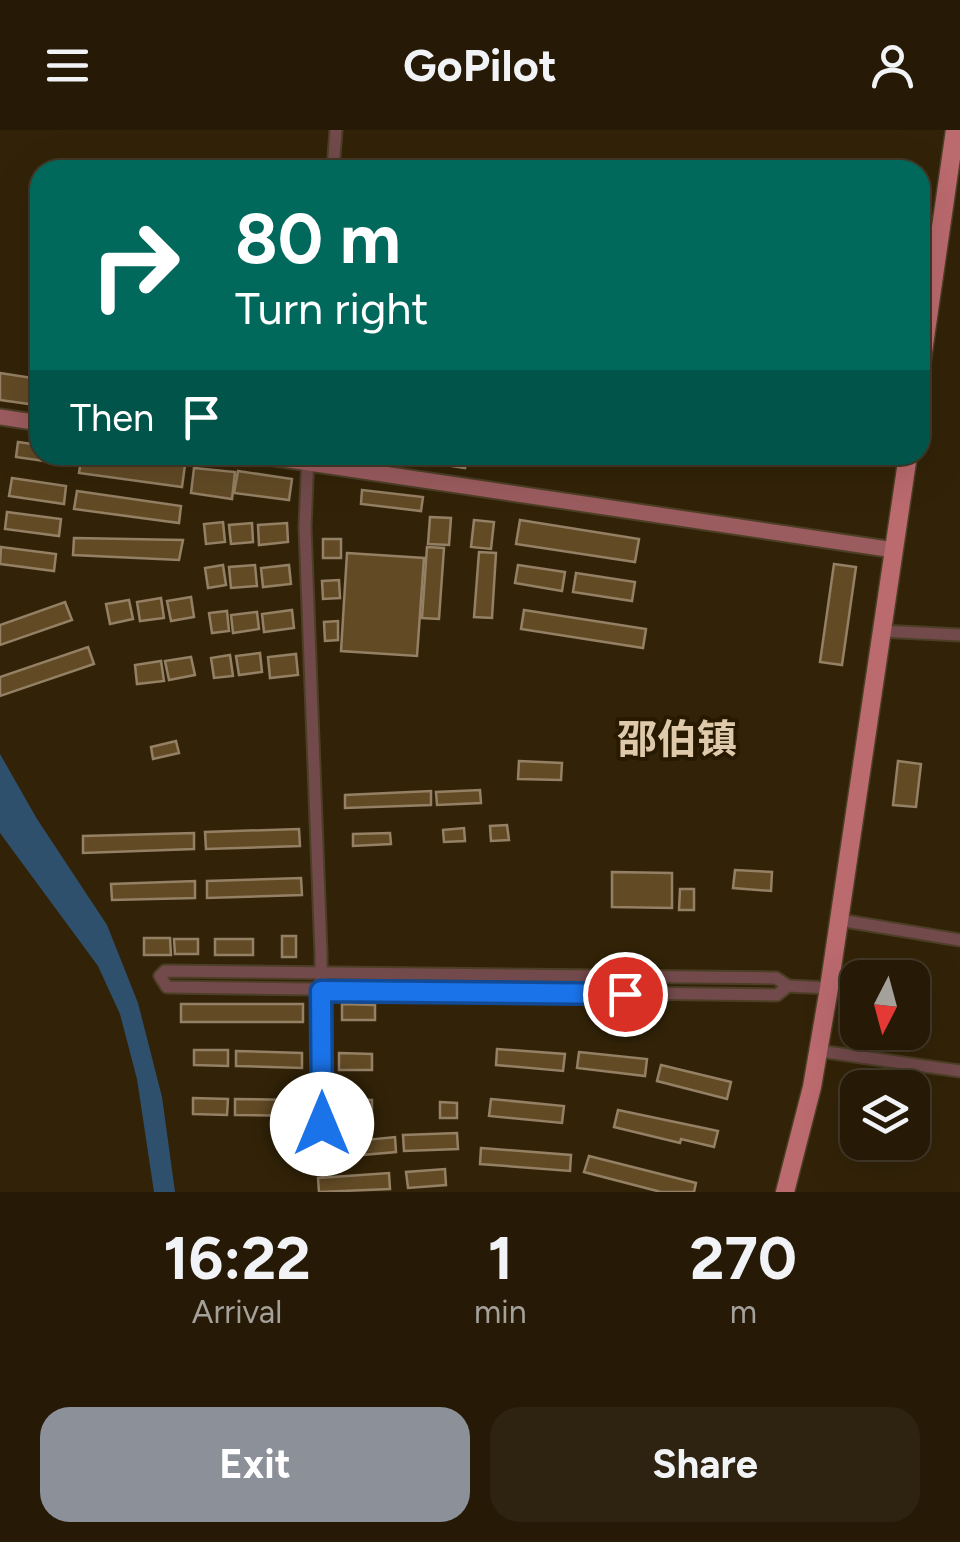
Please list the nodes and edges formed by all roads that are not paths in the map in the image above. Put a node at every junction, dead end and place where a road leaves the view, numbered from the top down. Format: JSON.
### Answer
{"nodes":[{"id":1,"x":336,"y":130,"type":"edge"},
{"id":2,"x":956,"y":130,"type":"edge"},
{"id":3,"x":334,"y":160,"type":"edge"},
{"id":4,"x":930,"y":305,"type":"edge"},
{"id":5,"x":0,"y":416,"type":"edge"},
{"id":6,"x":30,"y":421,"type":"edge"},
{"id":7,"x":308,"y":465,"type":"edge"},
{"id":8,"x":347,"y":465,"type":"edge"},
{"id":9,"x":907,"y":465,"type":"edge"},
{"id":10,"x":894,"y":550,"type":"junction"},
{"id":11,"x":882,"y":632,"type":"junction"},
{"id":12,"x":960,"y":634,"type":"edge"},
{"id":13,"x":839,"y":920,"type":"junction"},
{"id":14,"x":960,"y":940,"type":"edge"},
{"id":15,"x":321,"y":973,"type":"junction"},
{"id":16,"x":788,"y":986,"type":"junction"},
{"id":17,"x":829,"y":988,"type":"junction"},
{"id":18,"x":321,"y":991,"type":"junction"},
{"id":19,"x":818,"y":1051,"type":"junction"},
{"id":20,"x":960,"y":1071,"type":"edge"},
{"id":21,"x":322,"y":1124,"type":"dead end"},
{"id":22,"x":784,"y":1192,"type":"edge"}],
"edges":[{"from":1,"to":3,"type":"street"},
{"from":2,"to":4,"type":"main road"},
{"from":5,"to":6,"type":"main road"},
{"from":7,"to":15,"type":"street"},
{"from":8,"to":10,"type":"main road"},
{"from":9,"to":10,"type":"main road"},
{"from":10,"to":11,"type":"main road"},
{"from":11,"to":12,"type":"street"},
{"from":11,"to":13,"type":"main road"},
{"from":13,"to":14,"type":"street"},
{"from":13,"to":17,"type":"main road"},
{"from":15,"to":16,"type":"street"},
{"from":15,"to":18,"type":"street"},
{"from":15,"to":18,"type":"street"},
{"from":16,"to":17,"type":"street"},
{"from":16,"to":18,"type":"street"},
{"from":17,"to":19,"type":"main road"},
{"from":18,"to":21,"type":"street"},
{"from":19,"to":20,"type":"street"},
{"from":19,"to":22,"type":"main road"}]}
